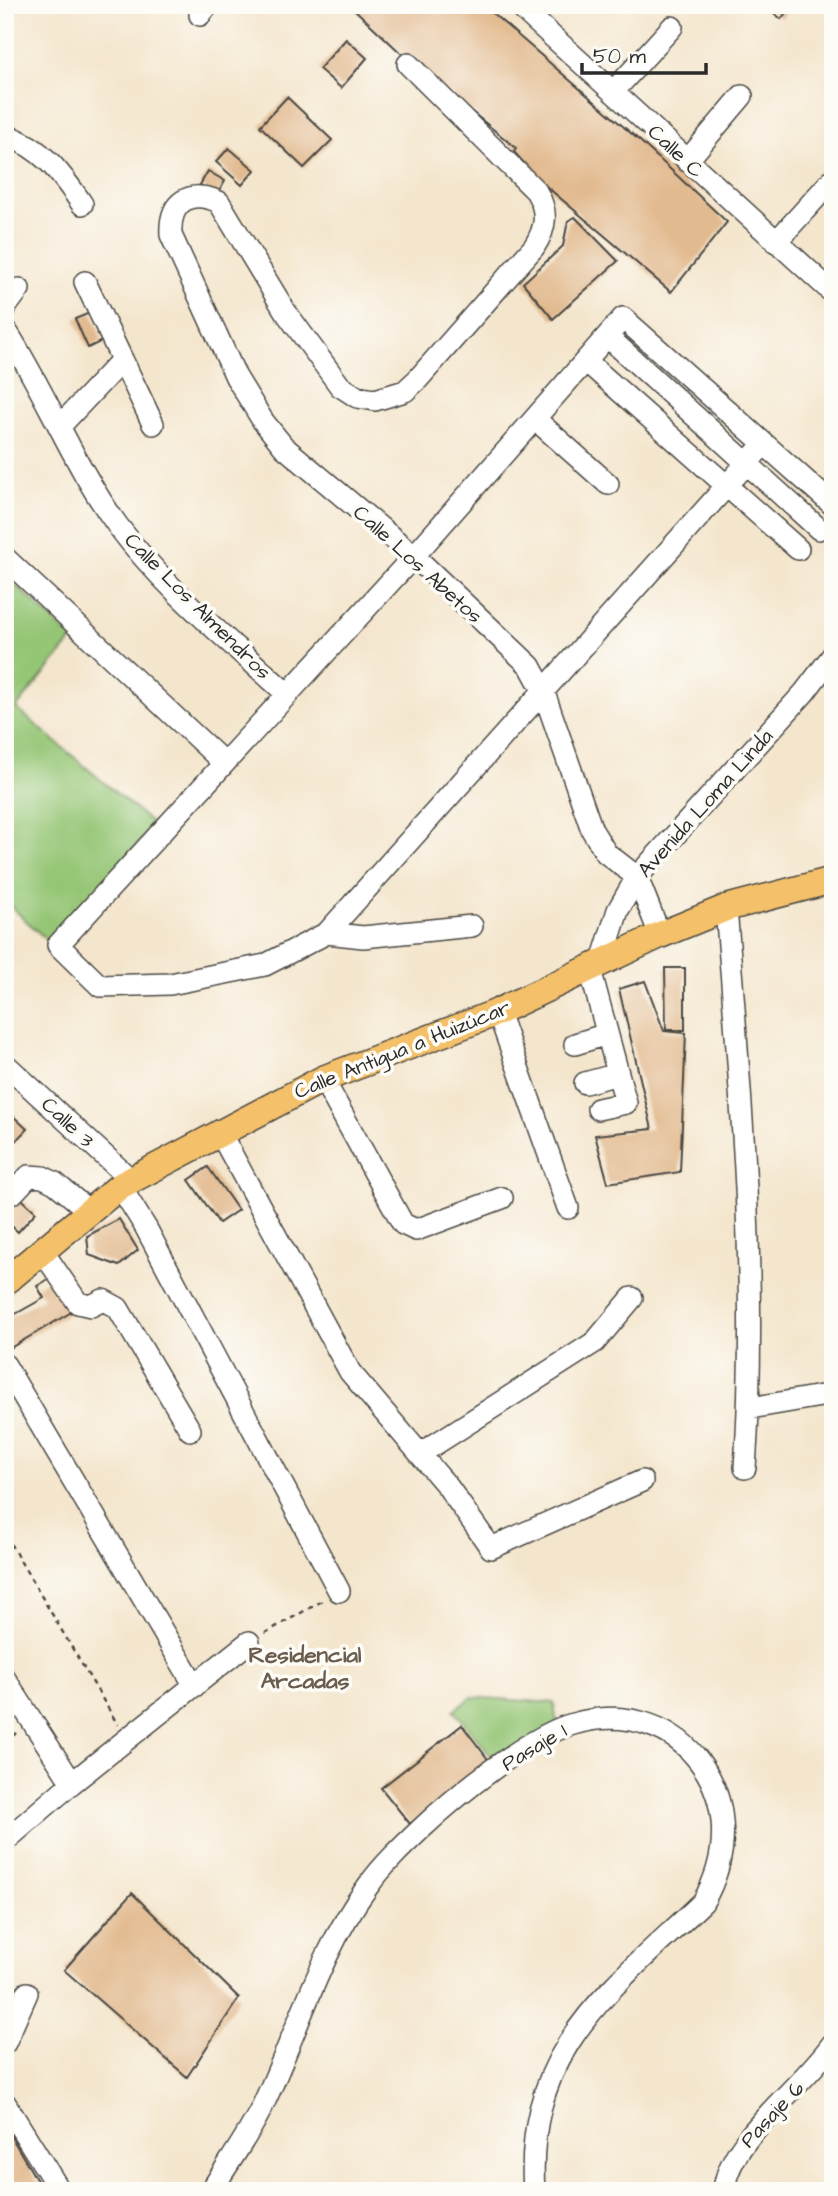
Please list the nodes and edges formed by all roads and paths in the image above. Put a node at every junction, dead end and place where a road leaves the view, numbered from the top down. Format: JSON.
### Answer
{"nodes":[{"id":1,"x":520,"y":6,"type":"edge"},
{"id":2,"x":672,"y":27,"type":"dead end"},
{"id":3,"x":408,"y":64,"type":"dead end"},
{"id":4,"x":613,"y":92,"type":"junction"},
{"id":5,"x":742,"y":96,"type":"dead end"},
{"id":6,"x":5,"y":135,"type":"edge"},
{"id":7,"x":687,"y":160,"type":"junction"},
{"id":8,"x":833,"y":179,"type":"edge"},
{"id":9,"x":82,"y":204,"type":"dead end"},
{"id":10,"x":776,"y":242,"type":"junction"},
{"id":11,"x":85,"y":282,"type":"dead end"},
{"id":12,"x":19,"y":289,"type":"dead end"},
{"id":13,"x":833,"y":293,"type":"edge"},
{"id":14,"x":5,"y":308,"type":"edge"},
{"id":15,"x":8,"y":332,"type":"dead end"},
{"id":16,"x":608,"y":337,"type":"junction"},
{"id":17,"x":122,"y":360,"type":"junction"},
{"id":18,"x":587,"y":362,"type":"junction"},
{"id":19,"x":535,"y":419,"type":"junction"},
{"id":20,"x":153,"y":424,"type":"dead end"},
{"id":21,"x":60,"y":426,"type":"junction"},
{"id":22,"x":764,"y":444,"type":"junction"},
{"id":23,"x":745,"y":464,"type":"junction"},
{"id":24,"x":608,"y":484,"type":"dead end"},
{"id":25,"x":727,"y":488,"type":"junction"},
{"id":26,"x":833,"y":505,"type":"edge"},
{"id":27,"x":819,"y":529,"type":"dead end"},
{"id":28,"x":798,"y":549,"type":"dead end"},
{"id":29,"x":414,"y":556,"type":"junction"},
{"id":30,"x":5,"y":558,"type":"edge"},
{"id":31,"x":833,"y":655,"type":"edge"},
{"id":32,"x":543,"y":690,"type":"junction"},
{"id":33,"x":287,"y":694,"type":"junction"},
{"id":34,"x":224,"y":763,"type":"junction"},
{"id":35,"x":637,"y":877,"type":"junction"},
{"id":36,"x":833,"y":880,"type":"edge"},
{"id":37,"x":726,"y":908,"type":"junction"},
{"id":38,"x":472,"y":926,"type":"dead end"},
{"id":39,"x":327,"y":933,"type":"junction"},
{"id":40,"x":660,"y":935,"type":"junction"},
{"id":41,"x":595,"y":967,"type":"junction"},
{"id":42,"x":498,"y":1012,"type":"junction"},
{"id":43,"x":607,"y":1034,"type":"junction"},
{"id":44,"x":575,"y":1044,"type":"dead end"},
{"id":45,"x":5,"y":1063,"type":"edge"},
{"id":46,"x":618,"y":1074,"type":"junction"},
{"id":47,"x":323,"y":1079,"type":"junction"},
{"id":48,"x":585,"y":1083,"type":"dead end"},
{"id":49,"x":598,"y":1109,"type":"dead end"},
{"id":50,"x":219,"y":1131,"type":"junction"},
{"id":51,"x":125,"y":1183,"type":"junction"},
{"id":52,"x":14,"y":1192,"type":"dead end"},
{"id":53,"x":502,"y":1198,"type":"dead end"},
{"id":54,"x":568,"y":1208,"type":"dead end"},
{"id":55,"x":89,"y":1211,"type":"junction"},
{"id":56,"x":41,"y":1250,"type":"junction"},
{"id":57,"x":9,"y":1269,"type":"edge"},
{"id":58,"x":632,"y":1298,"type":"dead end"},
{"id":59,"x":5,"y":1365,"type":"edge"},
{"id":60,"x":833,"y":1394,"type":"edge"},
{"id":61,"x":750,"y":1408,"type":"junction"},
{"id":62,"x":190,"y":1430,"type":"dead end"},
{"id":63,"x":420,"y":1454,"type":"junction"},
{"id":64,"x":745,"y":1468,"type":"dead end"},
{"id":65,"x":642,"y":1480,"type":"dead end"},
{"id":66,"x":5,"y":1535,"type":"edge"},
{"id":67,"x":339,"y":1591,"type":"joint"},
{"id":68,"x":249,"y":1642,"type":"joint"},
{"id":69,"x":5,"y":1679,"type":"edge"},
{"id":70,"x":195,"y":1686,"type":"junction"},
{"id":71,"x":127,"y":1741,"type":"junction"},
{"id":72,"x":72,"y":1783,"type":"junction"},
{"id":73,"x":5,"y":1842,"type":"edge"},
{"id":74,"x":27,"y":1993,"type":"dead end"},
{"id":75,"x":5,"y":2043,"type":"edge"},
{"id":76,"x":833,"y":2043,"type":"edge"},
{"id":77,"x":5,"y":2103,"type":"edge"},
{"id":78,"x":60,"y":2191,"type":"edge"},
{"id":79,"x":211,"y":2191,"type":"edge"},
{"id":80,"x":534,"y":2191,"type":"edge"},
{"id":81,"x":724,"y":2191,"type":"edge"}],
"edges":[{"from":1,"to":4,"type":"street","name":"Calle C"},
{"from":2,"to":4,"type":"street"},
{"from":3,"to":29,"type":"street","name":"Calle Los Abetos"},
{"from":4,"to":7,"type":"street","name":"Calle C"},
{"from":5,"to":7,"type":"street"},
{"from":6,"to":9,"type":"street"},
{"from":7,"to":10,"type":"street","name":"Calle C"},
{"from":8,"to":10,"type":"street"},
{"from":10,"to":13,"type":"street","name":"Calle C"},
{"from":11,"to":17,"type":"street"},
{"from":12,"to":14,"type":"street"},
{"from":15,"to":21,"type":"street","name":"Calle Los Almendros"},
{"from":16,"to":18,"type":"street"},
{"from":16,"to":22,"type":"street"},
{"from":16,"to":23,"type":"street"},
{"from":17,"to":20,"type":"street"},
{"from":17,"to":21,"type":"street"},
{"from":18,"to":19,"type":"street"},
{"from":18,"to":25,"type":"street"},
{"from":19,"to":24,"type":"street"},
{"from":19,"to":29,"type":"street"},
{"from":21,"to":33,"type":"street","name":"Calle Los Almendros"},
{"from":22,"to":23,"type":"street"},
{"from":22,"to":26,"type":"street"},
{"from":23,"to":25,"type":"street"},
{"from":23,"to":27,"type":"street"},
{"from":25,"to":28,"type":"street"},
{"from":25,"to":32,"type":"street"},
{"from":29,"to":32,"type":"street","name":"Calle Los Abetos"},
{"from":29,"to":33,"type":"street"},
{"from":30,"to":34,"type":"street"},
{"from":31,"to":35,"type":"street","name":"Avenida Loma Linda"},
{"from":32,"to":35,"type":"street","name":"Calle Los Abetos"},
{"from":32,"to":39,"type":"street"},
{"from":33,"to":34,"type":"street"},
{"from":34,"to":39,"type":"street"},
{"from":35,"to":40,"type":"street"},
{"from":35,"to":41,"type":"street","name":"Avenida Loma Linda"},
{"from":36,"to":37,"type":"main road","name":"Calle Antigua a Huizúcar"},
{"from":37,"to":40,"type":"main road","name":"Calle Antigua a Huizúcar"},
{"from":37,"to":61,"type":"street"},
{"from":38,"to":39,"type":"street"},
{"from":40,"to":41,"type":"main road","name":"Calle Antigua a Huizúcar"},
{"from":41,"to":42,"type":"main road","name":"Calle Antigua a Huizúcar"},
{"from":41,"to":43,"type":"street"},
{"from":42,"to":47,"type":"main road","name":"Calle Antigua a Huizúcar"},
{"from":42,"to":54,"type":"street"},
{"from":43,"to":44,"type":"street"},
{"from":43,"to":46,"type":"street"},
{"from":45,"to":51,"type":"street","name":"Calle 3"},
{"from":46,"to":48,"type":"street"},
{"from":46,"to":49,"type":"street"},
{"from":47,"to":50,"type":"main road","name":"Calle Antigua a Huizúcar"},
{"from":47,"to":53,"type":"street"},
{"from":50,"to":51,"type":"main road","name":"Calle Antigua a Huizúcar"},
{"from":50,"to":63,"type":"street"},
{"from":51,"to":55,"type":"main road","name":"Calle Antigua a Huizúcar"},
{"from":51,"to":67,"type":"street","name":"Calle 3"},
{"from":52,"to":55,"type":"street"},
{"from":55,"to":56,"type":"main road","name":"Calle Antigua a Huizúcar"},
{"from":56,"to":57,"type":"main road","name":"Calle Antigua a Huizúcar"},
{"from":56,"to":62,"type":"street"},
{"from":58,"to":63,"type":"street"},
{"from":59,"to":70,"type":"street"},
{"from":60,"to":61,"type":"street"},
{"from":61,"to":64,"type":"street"},
{"from":63,"to":65,"type":"street"},
{"from":66,"to":71,"type":"path"},
{"from":67,"to":68,"type":"path"},
{"from":68,"to":70,"type":"street"},
{"from":69,"to":72,"type":"street"},
{"from":70,"to":71,"type":"street"},
{"from":71,"to":72,"type":"street"},
{"from":72,"to":73,"type":"street"},
{"from":74,"to":75,"type":"street"},
{"from":76,"to":81,"type":"street","name":"Pasaje 6"},
{"from":77,"to":78,"type":"street"},
{"from":79,"to":80,"type":"street","name":"Pasaje 1"}]}
